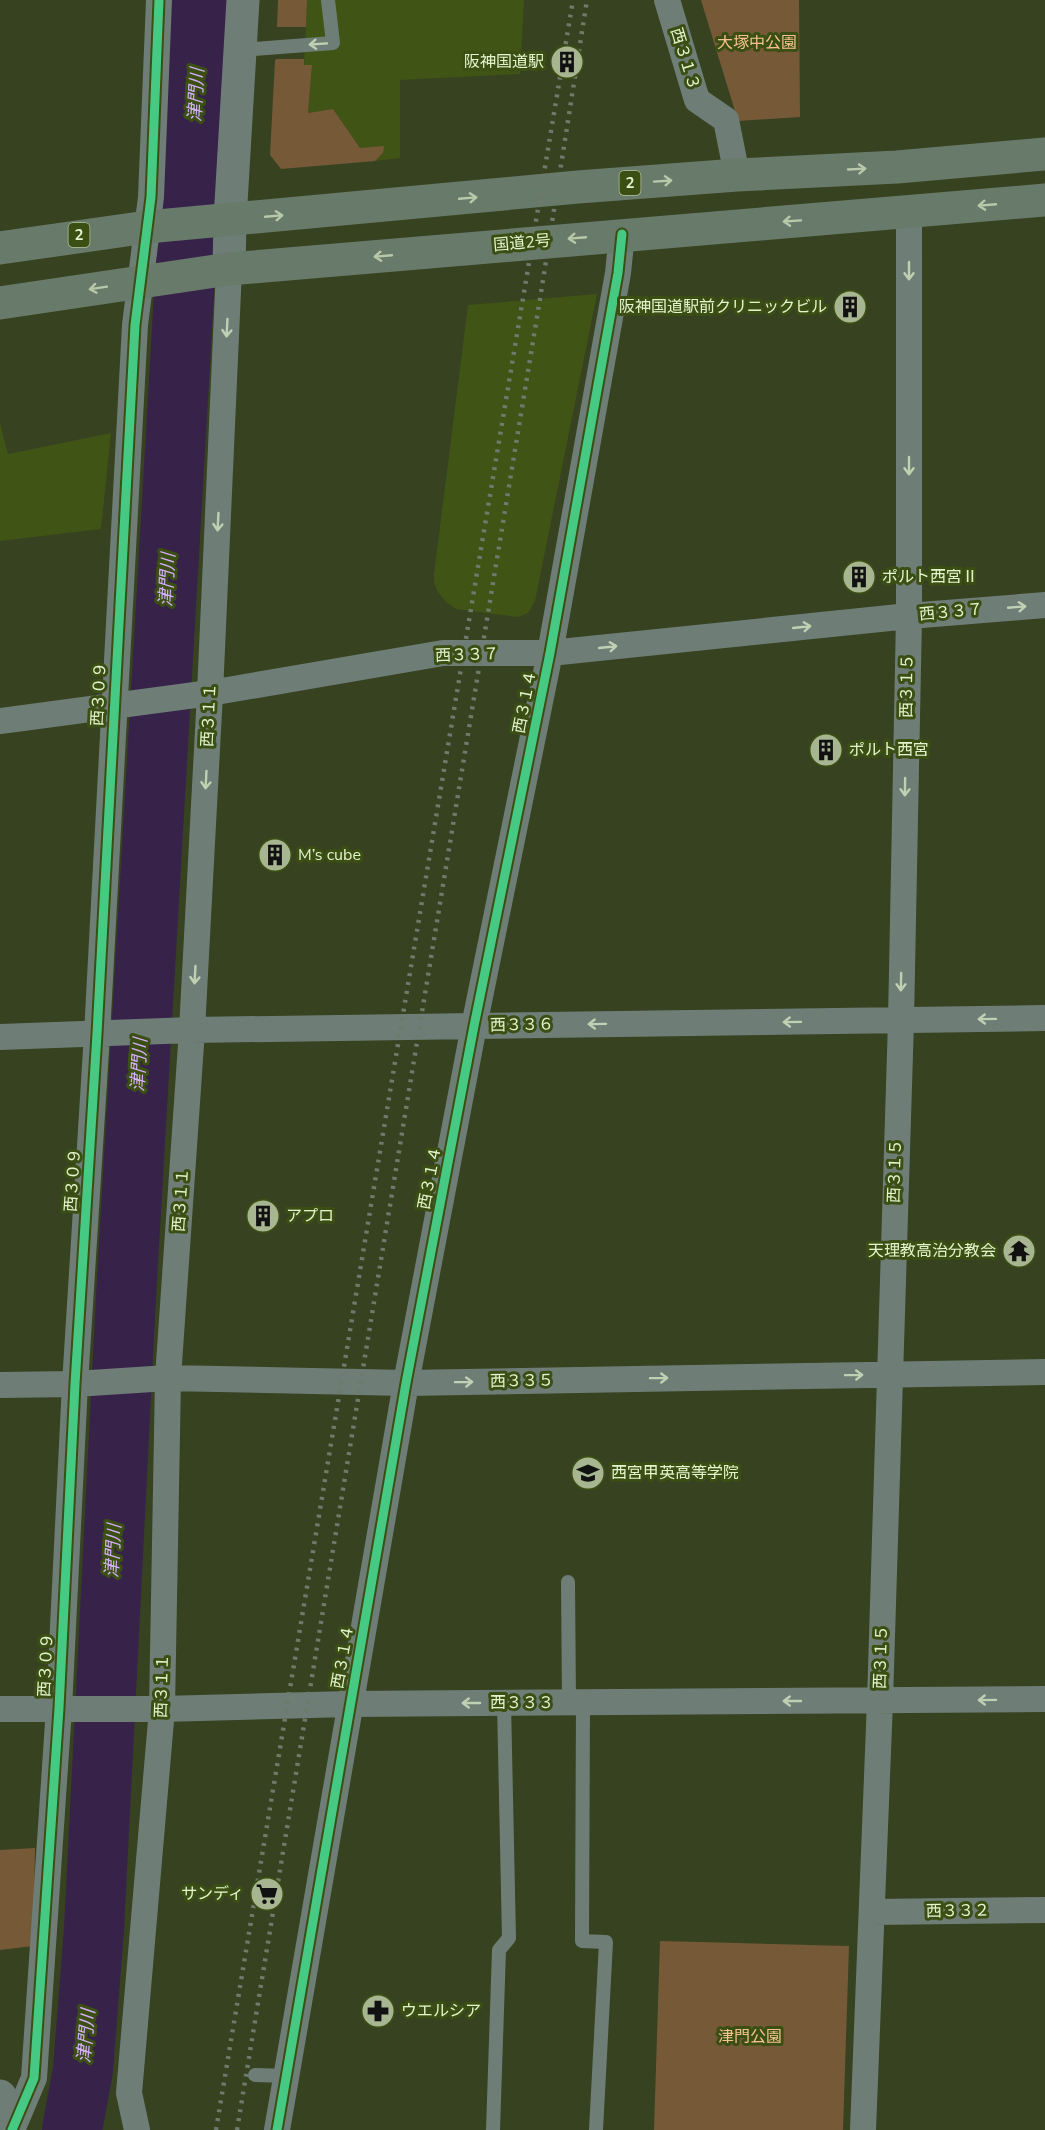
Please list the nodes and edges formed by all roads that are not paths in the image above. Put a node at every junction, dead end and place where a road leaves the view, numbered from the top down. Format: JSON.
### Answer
{"nodes":[{"id":1,"x":159,"y":0,"type":"edge"},
{"id":2,"x":243,"y":0,"type":"edge"},
{"id":3,"x":328,"y":0,"type":"edge"},
{"id":4,"x":668,"y":0,"type":"edge"},
{"id":5,"x":240,"y":50,"type":"junction"},
{"id":6,"x":1045,"y":154,"type":"edge"},
{"id":7,"x":737,"y":176,"type":"junction"},
{"id":8,"x":1045,"y":200,"type":"edge"},
{"id":9,"x":909,"y":212,"type":"junction"},
{"id":10,"x":223,"y":221,"type":"junction"},
{"id":11,"x":152,"y":227,"type":"junction"},
{"id":12,"x":622,"y":234,"type":"junction"},
{"id":13,"x":0,"y":248,"type":"edge"},
{"id":14,"x":221,"y":270,"type":"junction"},
{"id":15,"x":148,"y":281,"type":"junction"},
{"id":16,"x":0,"y":303,"type":"edge"},
{"id":17,"x":1045,"y":604,"type":"edge"},
{"id":18,"x":909,"y":616,"type":"junction"},
{"id":19,"x":550,"y":653,"type":"junction"},
{"id":20,"x":200,"y":694,"type":"junction"},
{"id":21,"x":125,"y":704,"type":"junction"},
{"id":22,"x":0,"y":722,"type":"edge"},
{"id":23,"x":1045,"y":1018,"type":"edge"},
{"id":24,"x":901,"y":1021,"type":"junction"},
{"id":25,"x":474,"y":1026,"type":"junction"},
{"id":26,"x":192,"y":1030,"type":"junction"},
{"id":27,"x":97,"y":1034,"type":"junction"},
{"id":28,"x":0,"y":1037,"type":"edge"},
{"id":29,"x":1045,"y":1372,"type":"edge"},
{"id":30,"x":888,"y":1375,"type":"junction"},
{"id":31,"x":168,"y":1378,"type":"junction"},
{"id":32,"x":406,"y":1383,"type":"junction"},
{"id":33,"x":75,"y":1384,"type":"junction"},
{"id":34,"x":0,"y":1385,"type":"edge"},
{"id":35,"x":568,"y":1582,"type":"dead end"},
{"id":36,"x":1045,"y":1699,"type":"edge"},
{"id":37,"x":880,"y":1701,"type":"junction"},
{"id":38,"x":576,"y":1702,"type":"junction"},
{"id":39,"x":504,"y":1703,"type":"junction"},
{"id":40,"x":349,"y":1704,"type":"junction"},
{"id":41,"x":68,"y":1708,"type":"junction"},
{"id":42,"x":0,"y":1709,"type":"edge"},
{"id":43,"x":162,"y":1709,"type":"junction"},
{"id":44,"x":1045,"y":1910,"type":"edge"},
{"id":45,"x":872,"y":1912,"type":"junction"},
{"id":46,"x":255,"y":2075,"type":"dead end"},
{"id":47,"x":287,"y":2076,"type":"junction"},
{"id":48,"x":0,"y":2096,"type":"edge"},
{"id":49,"x":10,"y":2130,"type":"edge"},
{"id":50,"x":137,"y":2130,"type":"edge"},
{"id":51,"x":278,"y":2130,"type":"edge"},
{"id":52,"x":493,"y":2130,"type":"edge"},
{"id":53,"x":596,"y":2130,"type":"edge"},
{"id":54,"x":863,"y":2130,"type":"edge"}],
"edges":[{"from":1,"to":11,"type":"street","name":"西３０９"},
{"from":2,"to":5,"type":"street"},
{"from":3,"to":5,"type":"lane","one_way":true},
{"from":4,"to":7,"type":"street","name":"西３１３"},
{"from":5,"to":10,"type":"street"},
{"from":7,"to":6,"type":"highway","number":"2","one_way":true},
{"from":10,"to":7,"type":"highway","number":"2","one_way":true},
{"from":8,"to":9,"type":"highway","name":"国道2号","one_way":true},
{"from":9,"to":12,"type":"highway","name":"国道2号","one_way":true},
{"from":9,"to":18,"type":"street","name":"西３１５","one_way":true},
{"from":10,"to":11,"type":"highway","number":"2"},
{"from":10,"to":14,"type":"street"},
{"from":11,"to":13,"type":"highway","number":"2"},
{"from":11,"to":15,"type":"street","name":"西３０９"},
{"from":12,"to":14,"type":"highway","name":"国道2号","one_way":true},
{"from":12,"to":19,"type":"street","name":"西３１４"},
{"from":14,"to":15,"type":"highway","name":"国道2号"},
{"from":14,"to":20,"type":"street","name":"西３１１","one_way":true},
{"from":15,"to":16,"type":"highway","name":"国道2号","one_way":true},
{"from":15,"to":21,"type":"street","name":"西３０９"},
{"from":18,"to":17,"type":"street","name":"西３３７","one_way":true},
{"from":19,"to":18,"type":"street","name":"西３３７","one_way":true},
{"from":18,"to":24,"type":"street","name":"西３１５","one_way":true},
{"from":19,"to":20,"type":"street","name":"西３３７"},
{"from":19,"to":25,"type":"street","name":"西３１４"},
{"from":20,"to":21,"type":"street","name":"西３３７"},
{"from":20,"to":26,"type":"street","name":"西３１１","one_way":true},
{"from":21,"to":22,"type":"street","name":"西３３７"},
{"from":21,"to":27,"type":"street","name":"西３０９"},
{"from":23,"to":24,"type":"street","name":"西３３６","one_way":true},
{"from":24,"to":25,"type":"street","name":"西３３６","one_way":true},
{"from":24,"to":30,"type":"street","name":"西３１５"},
{"from":25,"to":26,"type":"street","name":"西３３６"},
{"from":25,"to":32,"type":"street","name":"西３１４"},
{"from":26,"to":27,"type":"street","name":"西３３６"},
{"from":26,"to":31,"type":"street","name":"西３１１"},
{"from":27,"to":28,"type":"street","name":"西３３６"},
{"from":27,"to":33,"type":"street","name":"西３０９"},
{"from":29,"to":30,"type":"street","name":"西３３５"},
{"from":32,"to":30,"type":"street","name":"西３３５","one_way":true},
{"from":30,"to":37,"type":"street","name":"西３１５"},
{"from":31,"to":32,"type":"street","name":"西３３５"},
{"from":31,"to":33,"type":"street","name":"西３３５"},
{"from":31,"to":43,"type":"street","name":"西３１１"},
{"from":32,"to":40,"type":"street","name":"西３１４"},
{"from":33,"to":34,"type":"street","name":"西３３５"},
{"from":33,"to":41,"type":"street","name":"西３０９"},
{"from":35,"to":38,"type":"lane"},
{"from":36,"to":37,"type":"street","name":"西３３３","one_way":true},
{"from":37,"to":38,"type":"street","name":"西３３３","one_way":true},
{"from":37,"to":45,"type":"street","name":"西３１５"},
{"from":38,"to":39,"type":"street","name":"西３３３"},
{"from":38,"to":53,"type":"lane"},
{"from":39,"to":40,"type":"street","name":"西３３３","one_way":true},
{"from":39,"to":52,"type":"lane"},
{"from":40,"to":43,"type":"street","name":"西３３３"},
{"from":40,"to":47,"type":"street","name":"西３１４"},
{"from":41,"to":42,"type":"street","name":"西３３３"},
{"from":41,"to":43,"type":"street","name":"西３３３"},
{"from":41,"to":49,"type":"street","name":"西３０９"},
{"from":43,"to":50,"type":"street","name":"西３１１"},
{"from":44,"to":45,"type":"street","name":"西３３２"},
{"from":45,"to":54,"type":"street","name":"西３１５"},
{"from":46,"to":47,"type":"lane"},
{"from":47,"to":51,"type":"street","name":"西３１４"},
{"from":48,"to":49,"type":"street"}]}
